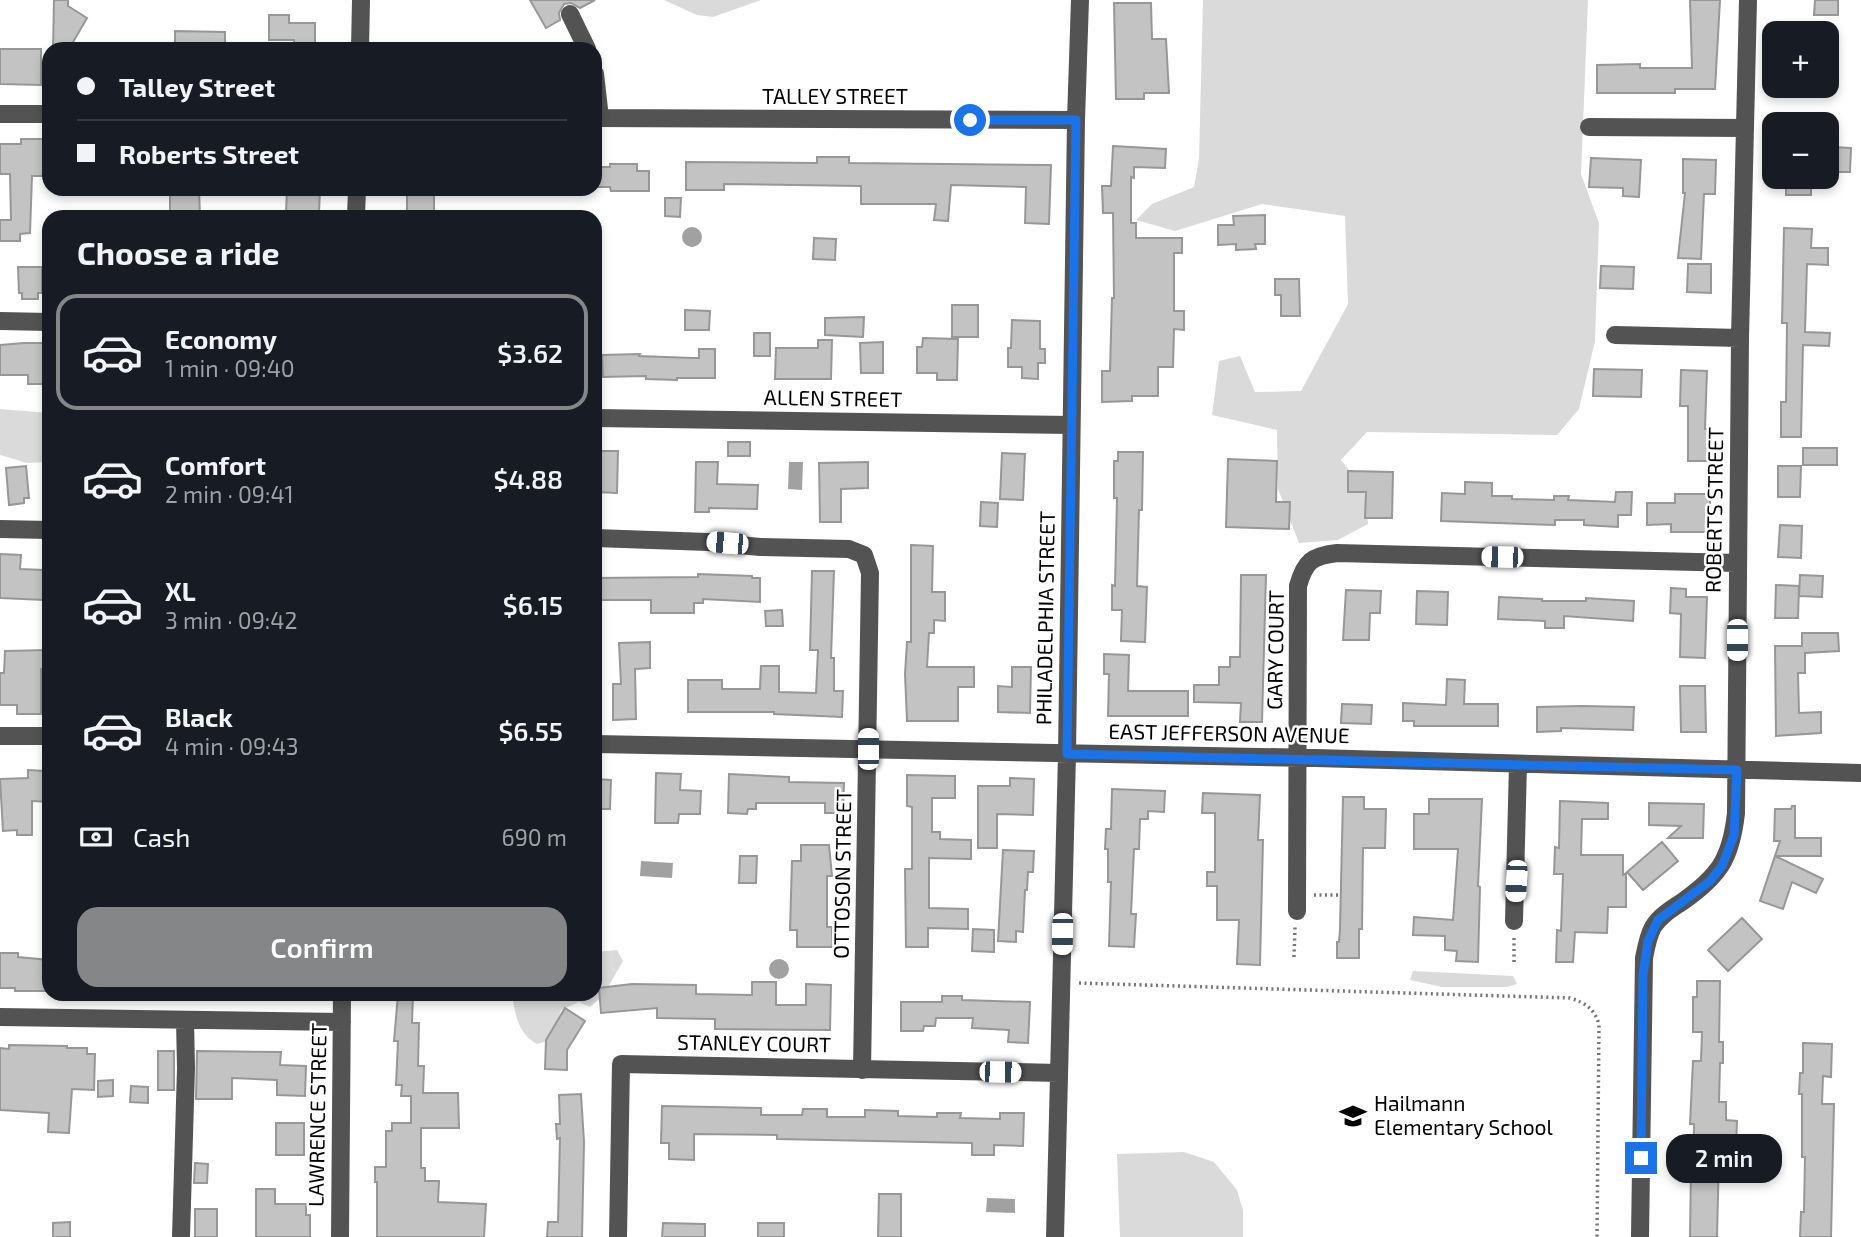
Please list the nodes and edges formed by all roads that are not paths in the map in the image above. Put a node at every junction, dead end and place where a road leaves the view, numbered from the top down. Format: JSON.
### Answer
{"nodes":[{"id":1,"x":361,"y":0,"type":"edge"},
{"id":2,"x":1080,"y":0,"type":"edge"},
{"id":3,"x":1748,"y":0,"type":"edge"},
{"id":4,"x":570,"y":14,"type":"dead end"},
{"id":5,"x":360,"y":42,"type":"edge"},
{"id":6,"x":584,"y":42,"type":"edge"},
{"id":7,"x":0,"y":114,"type":"edge"},
{"id":8,"x":42,"y":114,"type":"edge"},
{"id":9,"x":602,"y":118,"type":"edge"},
{"id":10,"x":1076,"y":120,"type":"junction"},
{"id":11,"x":1589,"y":127,"type":"dead end"},
{"id":12,"x":1745,"y":128,"type":"junction"},
{"id":13,"x":0,"y":321,"type":"edge"},
{"id":14,"x":42,"y":322,"type":"edge"},
{"id":15,"x":1615,"y":335,"type":"dead end"},
{"id":16,"x":1740,"y":338,"type":"junction"},
{"id":17,"x":602,"y":418,"type":"edge"},
{"id":18,"x":1071,"y":425,"type":"junction"},
{"id":19,"x":0,"y":529,"type":"edge"},
{"id":20,"x":42,"y":530,"type":"edge"},
{"id":21,"x":602,"y":538,"type":"edge"},
{"id":22,"x":1737,"y":563,"type":"junction"},
{"id":23,"x":0,"y":736,"type":"edge"},
{"id":24,"x":42,"y":736,"type":"edge"},
{"id":25,"x":602,"y":744,"type":"edge"},
{"id":26,"x":868,"y":749,"type":"junction"},
{"id":27,"x":1067,"y":754,"type":"junction"},
{"id":28,"x":1298,"y":758,"type":"junction"},
{"id":29,"x":1518,"y":764,"type":"junction"},
{"id":30,"x":1737,"y":770,"type":"junction"},
{"id":31,"x":1861,"y":773,"type":"edge"},
{"id":32,"x":1297,"y":911,"type":"road end"},
{"id":33,"x":1514,"y":920,"type":"dead end"},
{"id":34,"x":342,"y":1001,"type":"edge"},
{"id":35,"x":0,"y":1017,"type":"edge"},
{"id":36,"x":185,"y":1020,"type":"junction"},
{"id":37,"x":342,"y":1022,"type":"junction"},
{"id":38,"x":862,"y":1070,"type":"junction"},
{"id":39,"x":1059,"y":1073,"type":"junction"},
{"id":40,"x":181,"y":1237,"type":"edge"},
{"id":41,"x":340,"y":1237,"type":"edge"},
{"id":42,"x":618,"y":1237,"type":"edge"},
{"id":43,"x":1055,"y":1237,"type":"edge"},
{"id":44,"x":1640,"y":1237,"type":"edge"}],
"edges":[{"from":1,"to":5,"type":"street"},
{"from":2,"to":10,"type":"street","name":"PHILADELPHIA STREET"},
{"from":3,"to":12,"type":"street","name":"ROBERTS STREET"},
{"from":4,"to":6,"type":"street"},
{"from":7,"to":8,"type":"street"},
{"from":9,"to":10,"type":"street","name":"TALLEY STREET"},
{"from":10,"to":18,"type":"street","name":"PHILADELPHIA STREET"},
{"from":11,"to":12,"type":"street"},
{"from":12,"to":16,"type":"street","name":"ROBERTS STREET"},
{"from":13,"to":14,"type":"street"},
{"from":15,"to":16,"type":"street"},
{"from":16,"to":22,"type":"street","name":"ROBERTS STREET"},
{"from":17,"to":18,"type":"street","name":"ALLEN STREET"},
{"from":18,"to":27,"type":"street","name":"PHILADELPHIA STREET"},
{"from":19,"to":20,"type":"street"},
{"from":21,"to":26,"type":"street","name":"OTTOSON STREET"},
{"from":22,"to":28,"type":"street","name":"GARY COURT"},
{"from":22,"to":30,"type":"street","name":"ROBERTS STREET"},
{"from":23,"to":24,"type":"street"},
{"from":25,"to":26,"type":"street","name":"EAST JEFFERSON AVENUE"},
{"from":26,"to":27,"type":"street","name":"EAST JEFFERSON AVENUE"},
{"from":26,"to":38,"type":"street","name":"OTTOSON STREET"},
{"from":27,"to":28,"type":"street","name":"EAST JEFFERSON AVENUE"},
{"from":27,"to":39,"type":"street","name":"PHILADELPHIA STREET"},
{"from":28,"to":29,"type":"street","name":"EAST JEFFERSON AVENUE"},
{"from":28,"to":32,"type":"street","name":"GARY COURT"},
{"from":29,"to":30,"type":"street","name":"EAST JEFFERSON AVENUE"},
{"from":29,"to":33,"type":"street"},
{"from":30,"to":31,"type":"street","name":"EAST JEFFERSON AVENUE"},
{"from":30,"to":44,"type":"street","name":"ROBERTS STREET"},
{"from":34,"to":37,"type":"street","name":"LAWRENCE STREET"},
{"from":35,"to":36,"type":"street"},
{"from":36,"to":37,"type":"street"},
{"from":36,"to":40,"type":"street"},
{"from":37,"to":41,"type":"street","name":"LAWRENCE STREET"},
{"from":38,"to":39,"type":"street","name":"STANLEY COURT"},
{"from":38,"to":42,"type":"street","name":"STANLEY COURT"},
{"from":39,"to":43,"type":"street","name":"PHILADELPHIA STREET"}]}
